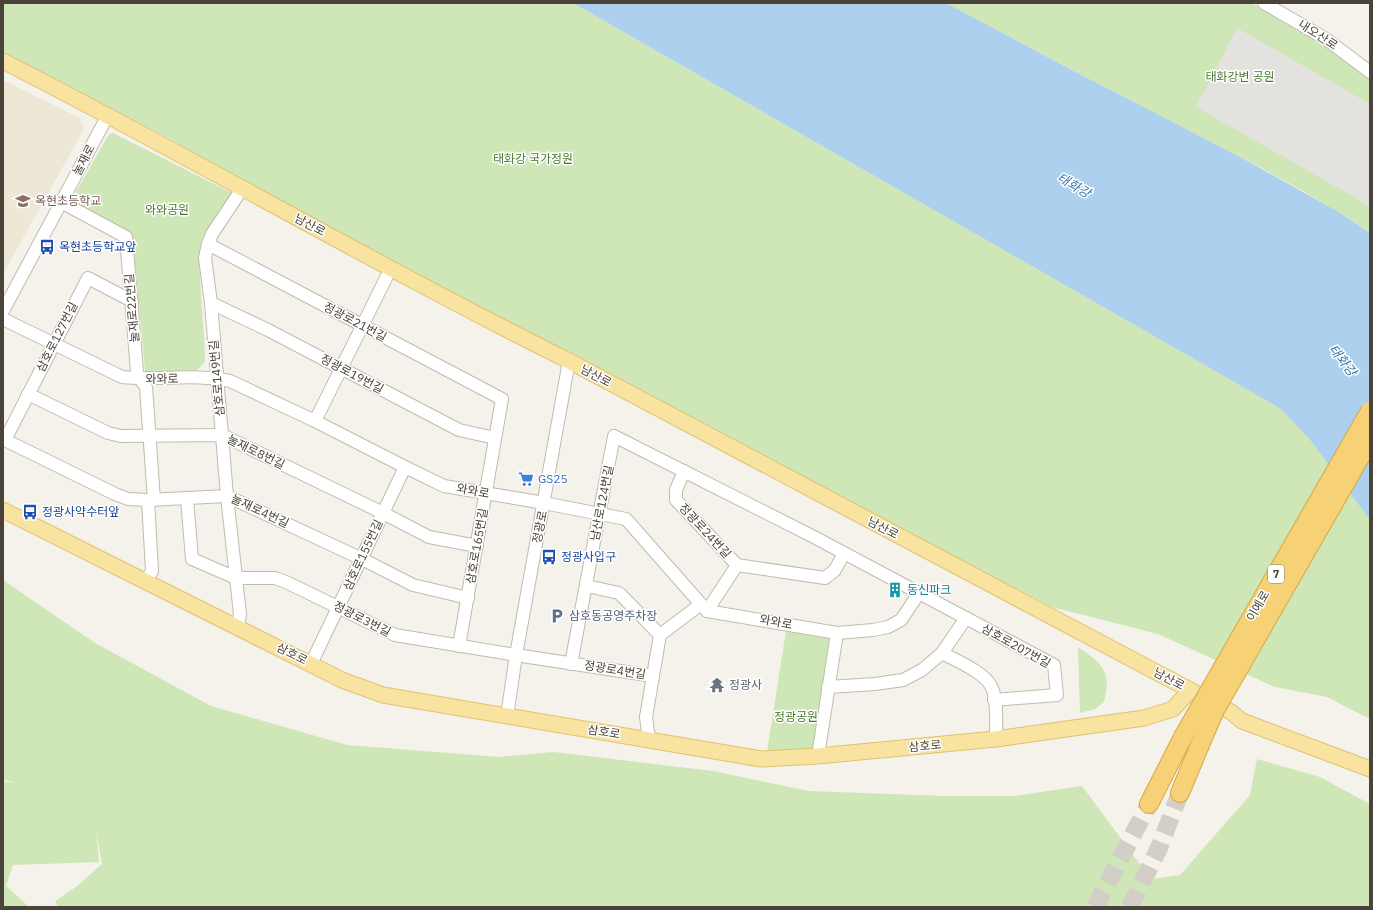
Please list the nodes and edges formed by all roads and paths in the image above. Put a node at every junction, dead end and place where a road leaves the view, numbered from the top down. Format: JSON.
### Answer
{"nodes":[{"id":1,"x":1264,"y":3,"type":"edge"},
{"id":2,"x":3,"y":60,"type":"edge"},
{"id":3,"x":1370,"y":72,"type":"edge"},
{"id":4,"x":108,"y":115,"type":"junction"},
{"id":5,"x":242,"y":189,"type":"junction"},
{"id":6,"x":61,"y":202,"type":"junction"},
{"id":7,"x":208,"y":244,"type":"junction"},
{"id":8,"x":391,"y":268,"type":"junction"},
{"id":9,"x":132,"y":301,"type":"junction"},
{"id":10,"x":210,"y":303,"type":"junction"},
{"id":11,"x":3,"y":311,"type":"edge"},
{"id":12,"x":3,"y":319,"type":"edge"},
{"id":13,"x":363,"y":326,"type":"junction"},
{"id":14,"x":54,"y":344,"type":"junction"},
{"id":15,"x":569,"y":362,"type":"junction"},
{"id":16,"x":342,"y":368,"type":"junction"},
{"id":17,"x":216,"y":378,"type":"junction"},
{"id":18,"x":140,"y":379,"type":"junction"},
{"id":19,"x":28,"y":394,"type":"junction"},
{"id":20,"x":502,"y":399,"type":"joint"},
{"id":21,"x":1370,"y":411,"type":"edge"},
{"id":22,"x":315,"y":421,"type":"junction"},
{"id":23,"x":222,"y":435,"type":"junction"},
{"id":24,"x":149,"y":436,"type":"junction"},
{"id":25,"x":495,"y":438,"type":"junction"},
{"id":26,"x":4,"y":440,"type":"edge"},
{"id":27,"x":1370,"y":440,"type":"edge"},
{"id":28,"x":405,"y":467,"type":"junction"},
{"id":29,"x":684,"y":471,"type":"junction"},
{"id":30,"x":486,"y":493,"type":"junction"},
{"id":31,"x":227,"y":496,"type":"junction"},
{"id":32,"x":187,"y":499,"type":"junction"},
{"id":33,"x":151,"y":500,"type":"junction"},
{"id":34,"x":544,"y":502,"type":"junction"},
{"id":35,"x":3,"y":510,"type":"edge"},
{"id":36,"x":383,"y":513,"type":"junction"},
{"id":37,"x":600,"y":513,"type":"junction"},
{"id":38,"x":477,"y":546,"type":"junction"},
{"id":39,"x":844,"y":553,"type":"junction"},
{"id":40,"x":362,"y":558,"type":"junction"},
{"id":41,"x":737,"y":565,"type":"junction"},
{"id":42,"x":236,"y":578,"type":"junction"},
{"id":43,"x":146,"y":581,"type":"junction"},
{"id":44,"x":586,"y":586,"type":"junction"},
{"id":45,"x":919,"y":593,"type":"junction"},
{"id":46,"x":468,"y":598,"type":"junction"},
{"id":47,"x":339,"y":607,"type":"junction"},
{"id":48,"x":704,"y":607,"type":"junction"},
{"id":49,"x":966,"y":618,"type":"junction"},
{"id":50,"x":238,"y":627,"type":"junction"},
{"id":51,"x":837,"y":633,"type":"junction"},
{"id":52,"x":660,"y":635,"type":"junction"},
{"id":53,"x":459,"y":646,"type":"junction"},
{"id":54,"x":942,"y":653,"type":"junction"},
{"id":55,"x":516,"y":656,"type":"junction"},
{"id":56,"x":311,"y":664,"type":"junction"},
{"id":57,"x":571,"y":664,"type":"junction"},
{"id":58,"x":653,"y":676,"type":"junction"},
{"id":59,"x":828,"y":687,"type":"junction"},
{"id":60,"x":1190,"y":690,"type":"junction"},
{"id":61,"x":994,"y":700,"type":"junction"},
{"id":62,"x":1231,"y":712,"type":"junction"},
{"id":63,"x":507,"y":716,"type":"junction"},
{"id":64,"x":996,"y":739,"type":"junction"},
{"id":65,"x":651,"y":740,"type":"junction"},
{"id":66,"x":818,"y":756,"type":"junction"},
{"id":67,"x":1370,"y":761,"type":"edge"},
{"id":68,"x":1370,"y":769,"type":"edge"},
{"id":69,"x":1180,"y":793,"type":"tunnel mouth"},
{"id":70,"x":1149,"y":804,"type":"tunnel mouth"}],
"edges":[{"from":1,"to":3,"type":"street","name":"내오산로"},
{"from":2,"to":4,"type":"main road","name":"남산로"},
{"from":4,"to":5,"type":"main road","name":"남산로"},
{"from":4,"to":6,"type":"street","name":"눌재로"},
{"from":5,"to":7,"type":"street","name":"삼호로149번길"},
{"from":5,"to":8,"type":"main road","name":"남산로"},
{"from":6,"to":9,"type":"street","name":"눌재로22번길"},
{"from":6,"to":11,"type":"street","name":"눌재로"},
{"from":7,"to":10,"type":"street","name":"삼호로149번길"},
{"from":7,"to":13,"type":"street","name":"정광로21번길"},
{"from":8,"to":13,"type":"street"},
{"from":8,"to":15,"type":"main road","name":"남산로"},
{"from":9,"to":14,"type":"street","name":"삼호로127번길"},
{"from":9,"to":18,"type":"street","name":"눌재로22번길"},
{"from":10,"to":16,"type":"street","name":"정광로19번길"},
{"from":10,"to":17,"type":"street","name":"삼호로149번길"},
{"from":12,"to":14,"type":"street","name":"와와로"},
{"from":13,"to":16,"type":"street"},
{"from":13,"to":20,"type":"street","name":"정광로21번길"},
{"from":14,"to":18,"type":"street","name":"와와로"},
{"from":14,"to":19,"type":"street","name":"삼호로127번길"},
{"from":15,"to":34,"type":"street","name":"정광로"},
{"from":15,"to":60,"type":"main road","name":"남산로"},
{"from":16,"to":22,"type":"street"},
{"from":16,"to":25,"type":"street","name":"정광로19번길"},
{"from":17,"to":18,"type":"street","name":"와와로"},
{"from":17,"to":22,"type":"street","name":"와와로"},
{"from":17,"to":23,"type":"street","name":"삼호로149번길"},
{"from":18,"to":24,"type":"street","name":"눌재로22번길"},
{"from":19,"to":24,"type":"street","name":"눌재로8번길"},
{"from":19,"to":26,"type":"street","name":"삼호로127번길"},
{"from":20,"to":25,"type":"street","name":"삼호로165번길"},
{"from":21,"to":70,"type":"highway","name":"이예로","number":"7","bridge":true},
{"from":22,"to":28,"type":"street","name":"와와로"},
{"from":23,"to":24,"type":"street","name":"눌재로8번길"},
{"from":23,"to":31,"type":"street","name":"삼호로149번길"},
{"from":23,"to":36,"type":"street","name":"눌재로8번길"},
{"from":24,"to":33,"type":"street","name":"눌재로22번길"},
{"from":25,"to":30,"type":"street","name":"삼호로165번길"},
{"from":26,"to":33,"type":"street","name":"눌재로4번길"},
{"from":27,"to":69,"type":"highway","name":"이예로","number":"7","bridge":true},
{"from":28,"to":30,"type":"street","name":"와와로"},
{"from":28,"to":36,"type":"street","name":"삼호로155번길"},
{"from":29,"to":37,"type":"street","name":"남산로124번길"},
{"from":29,"to":39,"type":"street"},
{"from":29,"to":41,"type":"street","name":"정광로24번길"},
{"from":30,"to":34,"type":"street","name":"와와로"},
{"from":30,"to":38,"type":"street","name":"삼호로165번길"},
{"from":31,"to":32,"type":"street","name":"눌재로4번길"},
{"from":31,"to":40,"type":"street","name":"눌재로4번길"},
{"from":31,"to":42,"type":"street","name":"삼호로149번길"},
{"from":32,"to":33,"type":"street","name":"눌재로4번길"},
{"from":32,"to":42,"type":"street"},
{"from":33,"to":43,"type":"street","name":"눌재로22번길"},
{"from":34,"to":37,"type":"street","name":"와와로"},
{"from":34,"to":55,"type":"street","name":"정광로"},
{"from":35,"to":43,"type":"main road","name":"삼호로"},
{"from":36,"to":38,"type":"street","name":"눌재로8번길"},
{"from":36,"to":40,"type":"street","name":"삼호로155번길"},
{"from":37,"to":44,"type":"street","name":"남산로124번길"},
{"from":37,"to":48,"type":"street","name":"와와로"},
{"from":38,"to":46,"type":"street","name":"삼호로165번길"},
{"from":39,"to":41,"type":"street","name":"정광로24번길"},
{"from":39,"to":45,"type":"street"},
{"from":40,"to":46,"type":"street","name":"눌재로4번길"},
{"from":40,"to":47,"type":"street","name":"삼호로155번길"},
{"from":41,"to":48,"type":"street"},
{"from":42,"to":47,"type":"street","name":"정광로3번길"},
{"from":42,"to":50,"type":"street","name":"삼호로149번길"},
{"from":43,"to":50,"type":"main road","name":"삼호로"},
{"from":44,"to":52,"type":"street"},
{"from":44,"to":57,"type":"street","name":"남산로124번길"},
{"from":45,"to":49,"type":"street","name":"삼호로207번길"},
{"from":45,"to":51,"type":"street","name":"와와로"},
{"from":46,"to":53,"type":"street","name":"삼호로165번길"},
{"from":47,"to":53,"type":"street","name":"정광로3번길"},
{"from":47,"to":56,"type":"street","name":"삼호로155번길"},
{"from":48,"to":51,"type":"street","name":"와와로"},
{"from":48,"to":52,"type":"street"},
{"from":49,"to":54,"type":"street"},
{"from":49,"to":61,"type":"street","name":"삼호로207번길"},
{"from":50,"to":56,"type":"main road","name":"삼호로"},
{"from":51,"to":59,"type":"street"},
{"from":52,"to":58,"type":"street","name":"정광로4번길"},
{"from":53,"to":55,"type":"street","name":"정광로3번길"},
{"from":54,"to":59,"type":"street"},
{"from":54,"to":61,"type":"street"},
{"from":55,"to":57,"type":"street","name":"정광로4번길"},
{"from":55,"to":63,"type":"street","name":"정광로"},
{"from":56,"to":63,"type":"main road","name":"삼호로"},
{"from":57,"to":58,"type":"street","name":"정광로4번길"},
{"from":58,"to":65,"type":"street"},
{"from":59,"to":66,"type":"street"},
{"from":60,"to":62,"type":"main road"},
{"from":60,"to":64,"type":"main road","name":"삼호로"},
{"from":61,"to":64,"type":"street"},
{"from":62,"to":67,"type":"main road"},
{"from":62,"to":68,"type":"main road"},
{"from":63,"to":65,"type":"main road","name":"삼호로"},
{"from":64,"to":66,"type":"main road","name":"삼호로"},
{"from":65,"to":66,"type":"main road","name":"삼호로"}]}
